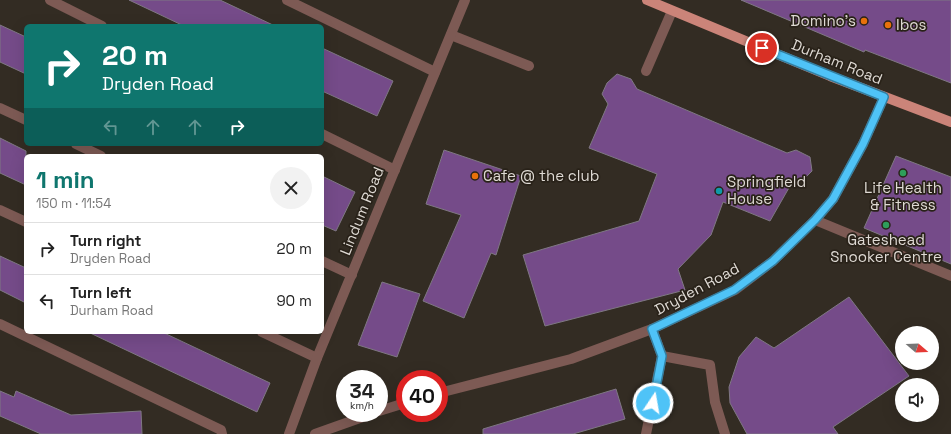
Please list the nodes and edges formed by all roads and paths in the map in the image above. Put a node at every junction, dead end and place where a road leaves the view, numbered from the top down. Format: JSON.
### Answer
{"nodes":[{"id":1,"x":50,"y":0,"type":"edge"},
{"id":2,"x":287,"y":0,"type":"edge"},
{"id":3,"x":466,"y":0,"type":"edge"},
{"id":4,"x":647,"y":0,"type":"edge"},
{"id":5,"x":672,"y":11,"type":"junction"},
{"id":6,"x":98,"y":24,"type":"edge"},
{"id":7,"x":451,"y":35,"type":"junction"},
{"id":8,"x":529,"y":66,"type":"dead end"},
{"id":9,"x":646,"y":71,"type":"dead end"},
{"id":10,"x":435,"y":72,"type":"junction"},
{"id":11,"x":884,"y":97,"type":"junction"},
{"id":12,"x":0,"y":108,"type":"edge"},
{"id":13,"x":24,"y":119,"type":"edge"},
{"id":14,"x":951,"y":122,"type":"edge"},
{"id":15,"x":324,"y":135,"type":"edge"},
{"id":16,"x":80,"y":146,"type":"edge"},
{"id":17,"x":97,"y":154,"type":"edge"},
{"id":18,"x":394,"y":170,"type":"junction"},
{"id":19,"x":0,"y":210,"type":"edge"},
{"id":20,"x":815,"y":220,"type":"junction"},
{"id":21,"x":24,"y":221,"type":"edge"},
{"id":22,"x":324,"y":261,"type":"edge"},
{"id":23,"x":352,"y":275,"type":"junction"},
{"id":24,"x":951,"y":276,"type":"edge"},
{"id":25,"x":0,"y":324,"type":"edge"},
{"id":26,"x":652,"y":329,"type":"junction"},
{"id":27,"x":266,"y":334,"type":"edge"},
{"id":28,"x":662,"y":356,"type":"junction"},
{"id":29,"x":317,"y":358,"type":"junction"},
{"id":30,"x":448,"y":391,"type":"edge"},
{"id":31,"x":349,"y":422,"type":"edge"},
{"id":32,"x":222,"y":434,"type":"edge"},
{"id":33,"x":288,"y":434,"type":"edge"},
{"id":34,"x":315,"y":434,"type":"edge"},
{"id":35,"x":646,"y":434,"type":"edge"},
{"id":36,"x":725,"y":434,"type":"edge"}],
"edges":[{"from":1,"to":6,"type":"street"},
{"from":2,"to":10,"type":"street"},
{"from":3,"to":7,"type":"street","name":"Lindum Road"},
{"from":4,"to":5,"type":"main road","name":"Durham Road"},
{"from":5,"to":9,"type":"street"},
{"from":5,"to":11,"type":"main road","name":"Durham Road"},
{"from":7,"to":8,"type":"street"},
{"from":7,"to":10,"type":"street","name":"Lindum Road"},
{"from":10,"to":18,"type":"street","name":"Lindum Road"},
{"from":11,"to":14,"type":"main road","name":"Durham Road"},
{"from":11,"to":20,"type":"street","name":"Dryden Road"},
{"from":12,"to":13,"type":"street"},
{"from":15,"to":18,"type":"street"},
{"from":16,"to":17,"type":"street"},
{"from":18,"to":23,"type":"street","name":"Lindum Road"},
{"from":19,"to":21,"type":"street"},
{"from":20,"to":24,"type":"street"},
{"from":20,"to":26,"type":"street","name":"Dryden Road"},
{"from":22,"to":23,"type":"street"},
{"from":23,"to":29,"type":"street","name":"Lindum Road"},
{"from":25,"to":32,"type":"street"},
{"from":26,"to":28,"type":"street"},
{"from":26,"to":30,"type":"street","name":"Dryden Road"},
{"from":27,"to":29,"type":"street"},
{"from":28,"to":35,"type":"street"},
{"from":28,"to":36,"type":"street"},
{"from":29,"to":33,"type":"street","name":"Lindum Road"},
{"from":31,"to":34,"type":"street"}]}
